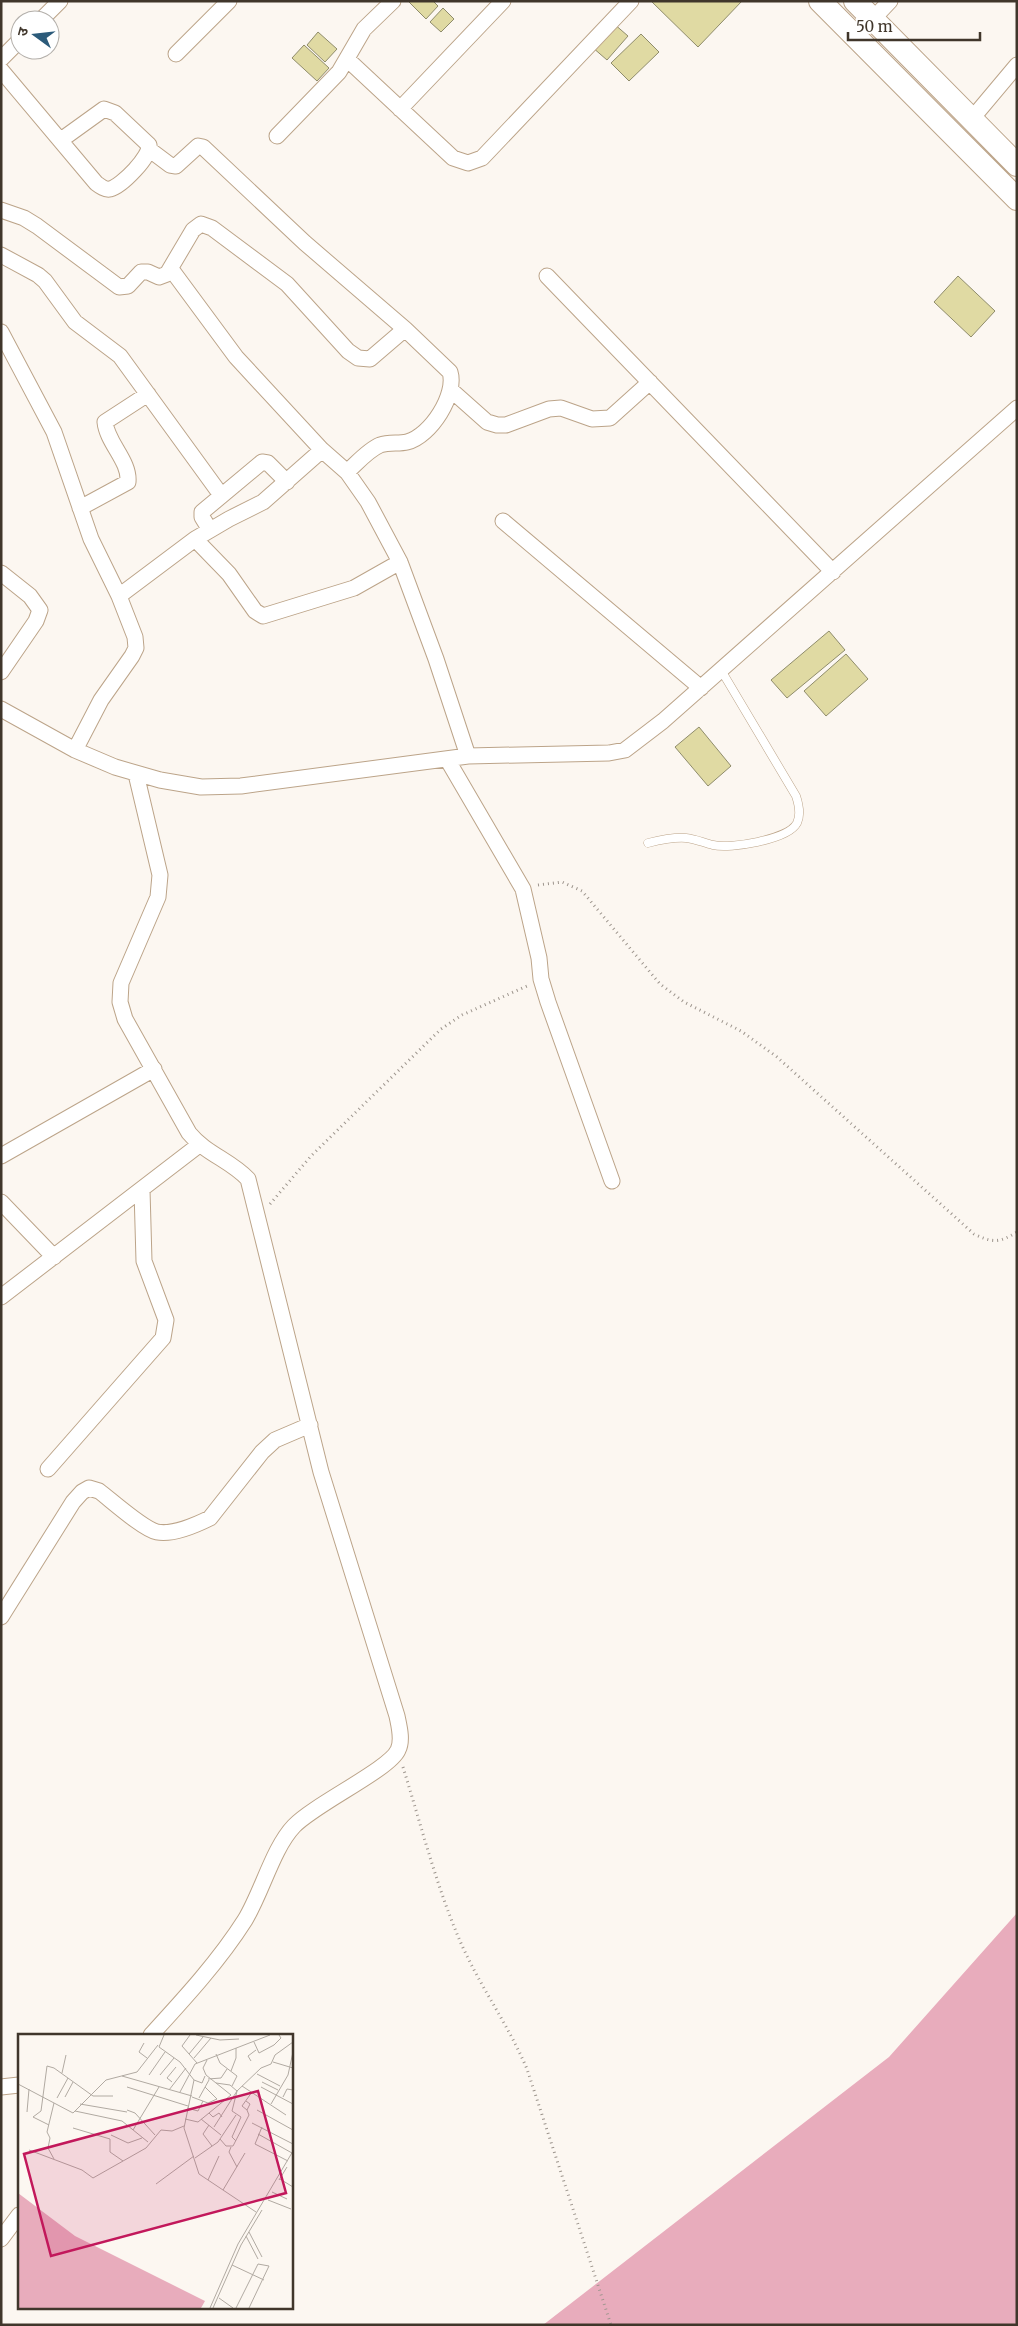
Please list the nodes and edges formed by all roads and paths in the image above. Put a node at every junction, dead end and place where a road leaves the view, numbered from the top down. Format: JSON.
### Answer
{"nodes":[{"id":1,"x":60,"y":1,"type":"edge"},
{"id":2,"x":230,"y":1,"type":"edge"},
{"id":3,"x":393,"y":1,"type":"edge"},
{"id":4,"x":504,"y":1,"type":"edge"},
{"id":5,"x":631,"y":1,"type":"edge"},
{"id":6,"x":855,"y":1,"type":"edge"},
{"id":7,"x":890,"y":1,"type":"edge"},
{"id":8,"x":830,"y":5,"type":"edge"},
{"id":9,"x":51,"y":10,"type":"edge"},
{"id":10,"x":872,"y":20,"type":"junction"},
{"id":11,"x":10,"y":50,"type":"edge"},
{"id":12,"x":176,"y":54,"type":"dead end"},
{"id":13,"x":1,"y":59,"type":"edge"},
{"id":14,"x":347,"y":59,"type":"junction"},
{"id":15,"x":1017,"y":65,"type":"edge"},
{"id":16,"x":1,"y":70,"type":"edge"},
{"id":17,"x":400,"y":109,"type":"junction"},
{"id":18,"x":970,"y":121,"type":"junction"},
{"id":19,"x":277,"y":136,"type":"dead end"},
{"id":20,"x":61,"y":140,"type":"junction"},
{"id":21,"x":150,"y":150,"type":"junction"},
{"id":22,"x":1017,"y":165,"type":"edge"},
{"id":23,"x":1017,"y":200,"type":"edge"},
{"id":24,"x":1,"y":210,"type":"edge"},
{"id":25,"x":1,"y":255,"type":"edge"},
{"id":26,"x":171,"y":269,"type":"junction"},
{"id":27,"x":547,"y":276,"type":"dead end"},
{"id":28,"x":405,"y":329,"type":"junction"},
{"id":29,"x":1,"y":332,"type":"edge"},
{"id":30,"x":650,"y":382,"type":"junction"},
{"id":31,"x":451,"y":390,"type":"junction"},
{"id":32,"x":148,"y":394,"type":"junction"},
{"id":33,"x":1017,"y":408,"type":"edge"},
{"id":34,"x":322,"y":450,"type":"junction"},
{"id":35,"x":347,"y":472,"type":"junction"},
{"id":36,"x":287,"y":482,"type":"junction"},
{"id":37,"x":221,"y":495,"type":"junction"},
{"id":38,"x":80,"y":508,"type":"junction"},
{"id":39,"x":503,"y":520,"type":"dead end"},
{"id":40,"x":210,"y":530,"type":"junction"},
{"id":41,"x":195,"y":539,"type":"junction"},
{"id":42,"x":400,"y":562,"type":"junction"},
{"id":43,"x":833,"y":572,"type":"junction"},
{"id":44,"x":1,"y":573,"type":"edge"},
{"id":45,"x":119,"y":596,"type":"junction"},
{"id":46,"x":721,"y":670,"type":"junction"},
{"id":47,"x":1,"y":672,"type":"edge"},
{"id":48,"x":700,"y":688,"type":"junction"},
{"id":49,"x":1,"y":708,"type":"edge"},
{"id":50,"x":76,"y":750,"type":"junction"},
{"id":51,"x":468,"y":756,"type":"junction"},
{"id":52,"x":447,"y":759,"type":"junction"},
{"id":53,"x":136,"y":774,"type":"junction"},
{"id":54,"x":648,"y":843,"type":"dead end"},
{"id":55,"x":523,"y":889,"type":"junction"},
{"id":56,"x":541,"y":979,"type":"junction"},
{"id":57,"x":154,"y":1069,"type":"junction"},
{"id":58,"x":199,"y":1145,"type":"junction"},
{"id":59,"x":1,"y":1156,"type":"edge"},
{"id":60,"x":612,"y":1181,"type":"dead end"},
{"id":61,"x":142,"y":1190,"type":"junction"},
{"id":62,"x":1,"y":1202,"type":"edge"},
{"id":63,"x":258,"y":1218,"type":"junction"},
{"id":64,"x":1017,"y":1232,"type":"edge"},
{"id":65,"x":54,"y":1257,"type":"junction"},
{"id":66,"x":1,"y":1297,"type":"edge"},
{"id":67,"x":310,"y":1425,"type":"junction"},
{"id":68,"x":48,"y":1469,"type":"dead end"},
{"id":69,"x":1,"y":1617,"type":"edge"},
{"id":70,"x":398,"y":1750,"type":"junction"},
{"id":71,"x":152,"y":2034,"type":"edge"},
{"id":72,"x":18,"y":2085,"type":"edge"},
{"id":73,"x":1,"y":2087,"type":"edge"},
{"id":74,"x":18,"y":2216,"type":"edge"},
{"id":75,"x":1,"y":2239,"type":"edge"},
{"id":76,"x":611,"y":2325,"type":"edge"}],
"edges":[{"from":1,"to":9,"type":"street"},
{"from":2,"to":12,"type":"street"},
{"from":3,"to":14,"type":"street"},
{"from":4,"to":17,"type":"street"},
{"from":5,"to":17,"type":"street"},
{"from":6,"to":10,"type":"main road"},
{"from":7,"to":10,"type":"street"},
{"from":8,"to":23,"type":"main road"},
{"from":10,"to":18,"type":"main road"},
{"from":11,"to":13,"type":"street"},
{"from":14,"to":17,"type":"street"},
{"from":14,"to":19,"type":"street"},
{"from":15,"to":18,"type":"street"},
{"from":16,"to":20,"type":"street"},
{"from":18,"to":22,"type":"main road"},
{"from":20,"to":21,"type":"street"},
{"from":20,"to":21,"type":"street"},
{"from":21,"to":28,"type":"street"},
{"from":24,"to":26,"type":"street"},
{"from":25,"to":32,"type":"street"},
{"from":26,"to":28,"type":"street"},
{"from":26,"to":34,"type":"street"},
{"from":27,"to":30,"type":"street"},
{"from":28,"to":31,"type":"street"},
{"from":29,"to":38,"type":"street"},
{"from":30,"to":31,"type":"street"},
{"from":30,"to":43,"type":"street"},
{"from":31,"to":35,"type":"street"},
{"from":32,"to":37,"type":"street"},
{"from":32,"to":38,"type":"street"},
{"from":33,"to":43,"type":"street"},
{"from":34,"to":35,"type":"street"},
{"from":34,"to":36,"type":"street"},
{"from":35,"to":42,"type":"street"},
{"from":36,"to":37,"type":"street"},
{"from":36,"to":40,"type":"street"},
{"from":37,"to":40,"type":"street"},
{"from":38,"to":45,"type":"street"},
{"from":39,"to":48,"type":"street"},
{"from":40,"to":41,"type":"street"},
{"from":41,"to":42,"type":"street"},
{"from":41,"to":45,"type":"street"},
{"from":42,"to":51,"type":"street"},
{"from":43,"to":46,"type":"street"},
{"from":44,"to":47,"type":"street"},
{"from":45,"to":50,"type":"street"},
{"from":46,"to":48,"type":"street"},
{"from":46,"to":54,"type":"lane"},
{"from":48,"to":51,"type":"street"},
{"from":49,"to":50,"type":"street"},
{"from":50,"to":53,"type":"street"},
{"from":51,"to":52,"type":"street"},
{"from":52,"to":53,"type":"street"},
{"from":52,"to":55,"type":"street"},
{"from":53,"to":57,"type":"street"},
{"from":55,"to":56,"type":"street"},
{"from":55,"to":64,"type":"path"},
{"from":56,"to":60,"type":"street"},
{"from":56,"to":63,"type":"path"},
{"from":57,"to":58,"type":"street"},
{"from":57,"to":59,"type":"street"},
{"from":58,"to":61,"type":"street"},
{"from":58,"to":63,"type":"street"},
{"from":61,"to":65,"type":"street"},
{"from":61,"to":68,"type":"street"},
{"from":62,"to":65,"type":"street"},
{"from":63,"to":67,"type":"street"},
{"from":65,"to":66,"type":"street"},
{"from":67,"to":69,"type":"street"},
{"from":67,"to":70,"type":"street"},
{"from":70,"to":71,"type":"street"},
{"from":70,"to":76,"type":"path"},
{"from":72,"to":73,"type":"street"},
{"from":74,"to":75,"type":"street"}]}
